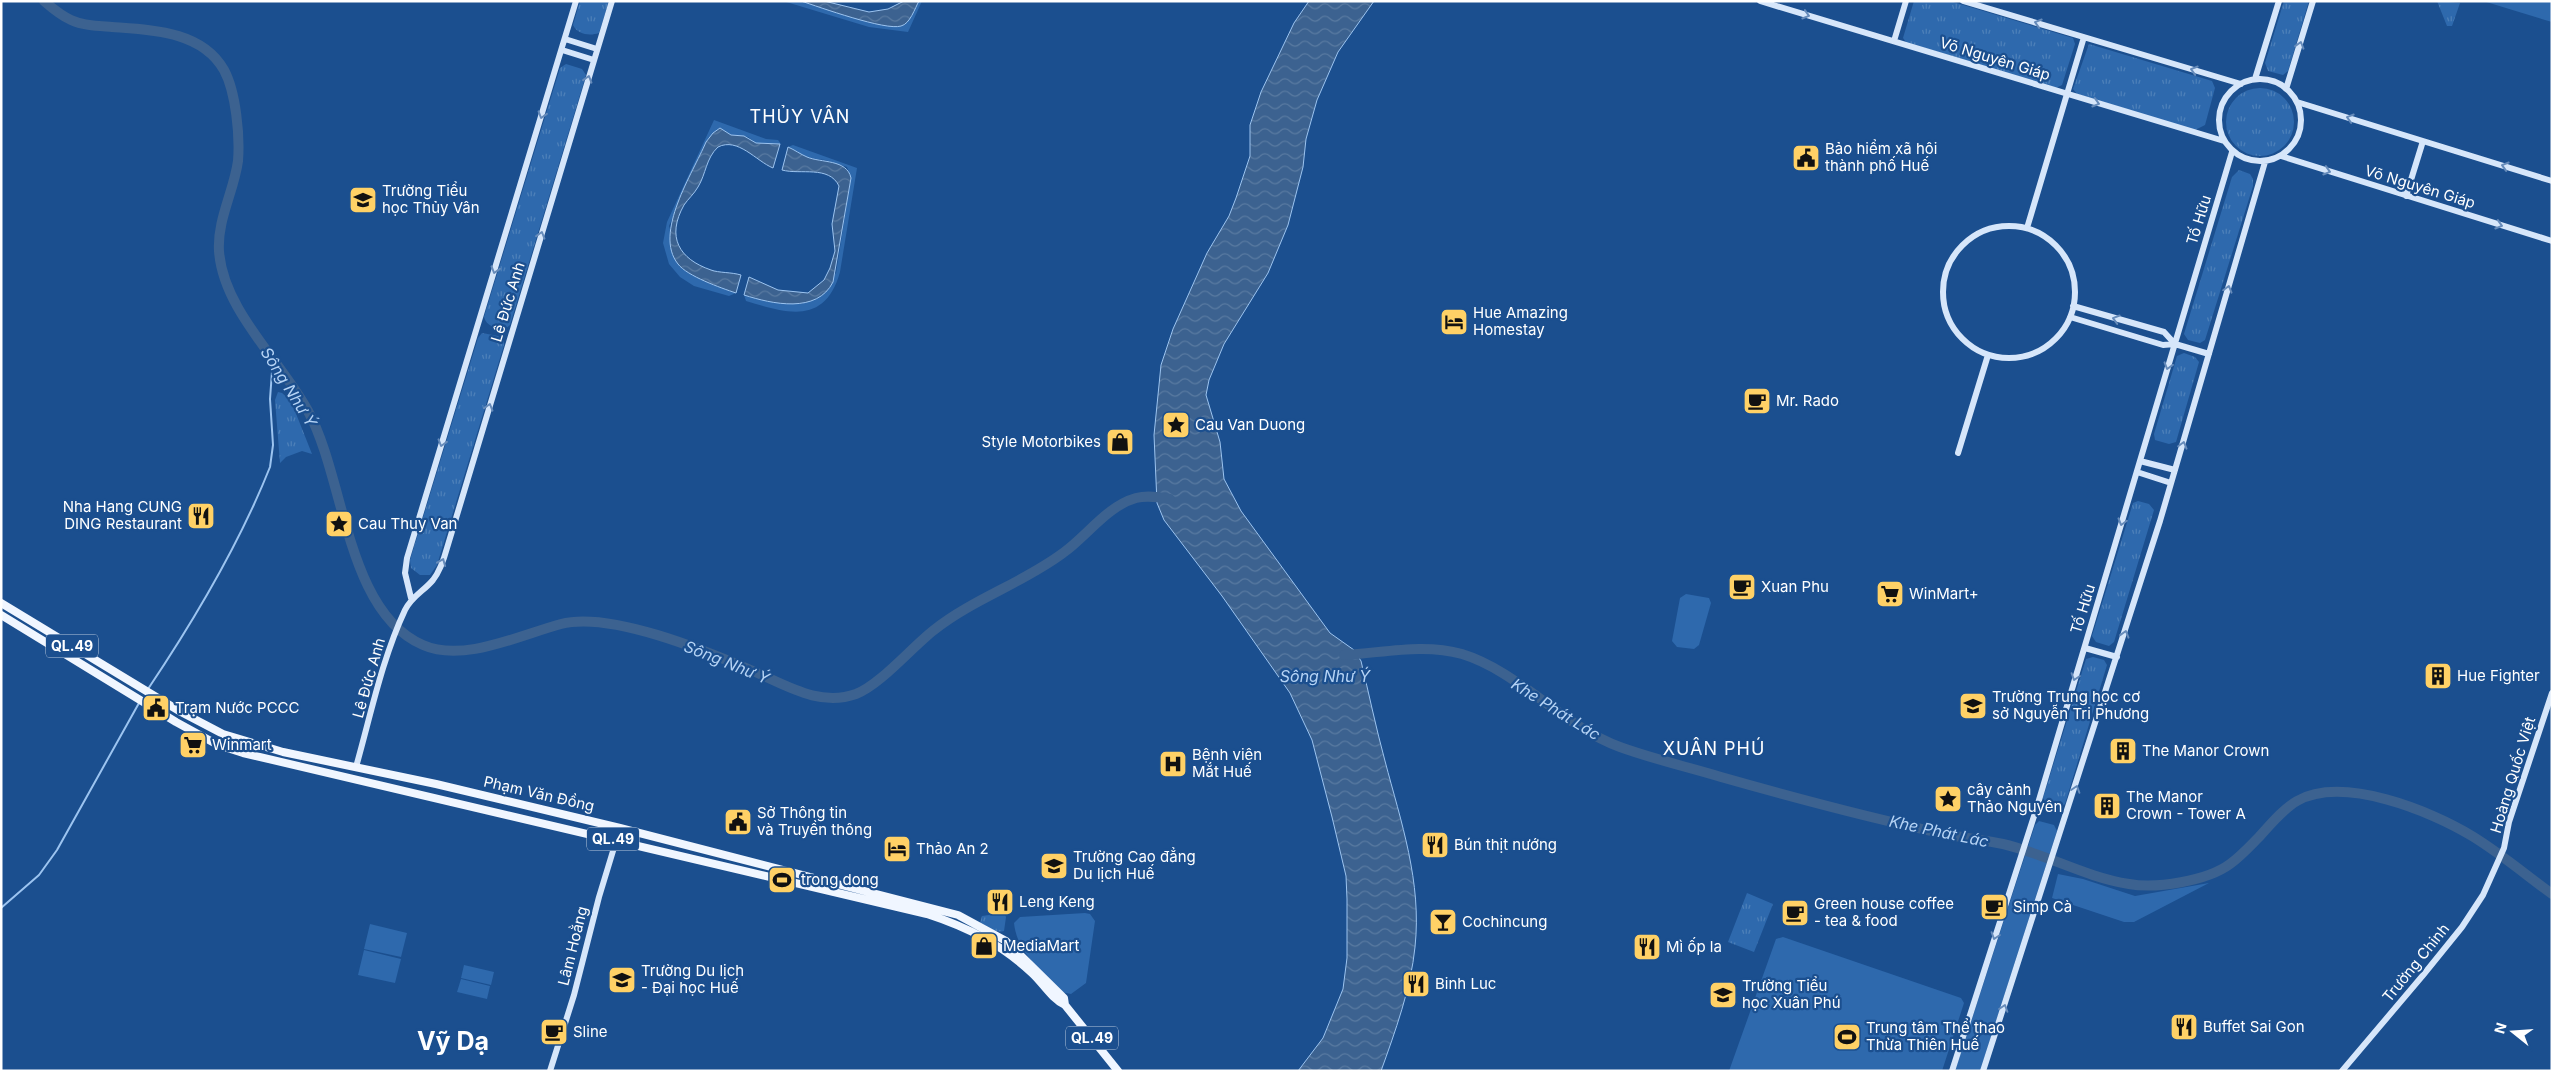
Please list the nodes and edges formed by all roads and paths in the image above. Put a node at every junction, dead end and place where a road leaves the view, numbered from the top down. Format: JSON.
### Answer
{"nodes":[{"id":1,"x":576,"y":1,"type":"edge"},
{"id":2,"x":612,"y":1,"type":"edge"},
{"id":3,"x":1760,"y":1,"type":"edge"},
{"id":4,"x":1906,"y":1,"type":"edge"},
{"id":5,"x":1964,"y":1,"type":"edge"},
{"id":6,"x":2278,"y":1,"type":"edge"},
{"id":7,"x":2313,"y":1,"type":"edge"},
{"id":8,"x":2084,"y":37,"type":"junction"},
{"id":9,"x":565,"y":39,"type":"junction"},
{"id":10,"x":1894,"y":41,"type":"junction"},
{"id":11,"x":562,"y":50,"type":"junction"},
{"id":12,"x":597,"y":50,"type":"junction"},
{"id":13,"x":594,"y":60,"type":"junction"},
{"id":14,"x":2255,"y":79,"type":"junction"},
{"id":15,"x":2241,"y":84,"type":"junction"},
{"id":16,"x":2286,"y":89,"type":"junction"},
{"id":17,"x":2067,"y":94,"type":"junction"},
{"id":18,"x":2297,"y":102,"type":"junction"},
{"id":19,"x":2224,"y":141,"type":"junction"},
{"id":20,"x":2424,"y":141,"type":"junction"},
{"id":21,"x":2232,"y":152,"type":"junction"},
{"id":22,"x":2281,"y":156,"type":"junction"},
{"id":23,"x":2265,"y":162,"type":"junction"},
{"id":24,"x":2552,"y":181,"type":"edge"},
{"id":25,"x":2406,"y":196,"type":"junction"},
{"id":26,"x":2027,"y":228,"type":"junction"},
{"id":27,"x":2552,"y":241,"type":"edge"},
{"id":28,"x":2073,"y":306,"type":"junction"},
{"id":29,"x":2100,"y":314,"type":"junction"},
{"id":30,"x":2070,"y":317,"type":"junction"},
{"id":31,"x":2097,"y":325,"type":"junction"},
{"id":32,"x":2139,"y":325,"type":"junction"},
{"id":33,"x":2135,"y":337,"type":"junction"},
{"id":34,"x":2175,"y":344,"type":"junction"},
{"id":35,"x":2209,"y":354,"type":"junction"},
{"id":36,"x":1988,"y":355,"type":"junction"},
{"id":37,"x":1958,"y":453,"type":"dead end"},
{"id":38,"x":2140,"y":461,"type":"junction"},
{"id":39,"x":2175,"y":470,"type":"junction"},
{"id":40,"x":2137,"y":472,"type":"junction"},
{"id":41,"x":2171,"y":483,"type":"junction"},
{"id":42,"x":411,"y":598,"type":"junction"},
{"id":43,"x":1,"y":603,"type":"edge"},
{"id":44,"x":1,"y":615,"type":"edge"},
{"id":45,"x":2085,"y":648,"type":"junction"},
{"id":46,"x":2117,"y":657,"type":"junction"},
{"id":47,"x":2552,"y":693,"type":"edge"},
{"id":48,"x":356,"y":767,"type":"junction"},
{"id":49,"x":620,"y":828,"type":"junction"},
{"id":50,"x":616,"y":840,"type":"junction"},
{"id":51,"x":2497,"y":864,"type":"joint"},
{"id":52,"x":1065,"y":1005,"type":"junction"},
{"id":53,"x":550,"y":1071,"type":"edge"},
{"id":54,"x":1118,"y":1071,"type":"edge"},
{"id":55,"x":1952,"y":1071,"type":"edge"},
{"id":56,"x":1984,"y":1071,"type":"edge"},
{"id":57,"x":2342,"y":1071,"type":"edge"}],
"edges":[{"from":1,"to":9,"type":"street","name":"Lê Đức Anh"},
{"from":2,"to":12,"type":"street","name":"Lê Đức Anh"},
{"from":3,"to":10,"type":"street","name":"Võ Nguyên Giáp","one_way":true},
{"from":4,"to":10,"type":"street"},
{"from":8,"to":5,"type":"street","one_way":true},
{"from":6,"to":14,"type":"street"},
{"from":16,"to":7,"type":"street","one_way":true},
{"from":15,"to":8,"type":"street","one_way":true},
{"from":8,"to":17,"type":"street"},
{"from":9,"to":11,"type":"street","name":"Lê Đức Anh"},
{"from":9,"to":12,"type":"street"},
{"from":10,"to":17,"type":"street","name":"Võ Nguyên Giáp"},
{"from":11,"to":13,"type":"street"},
{"from":11,"to":42,"type":"street","name":"Lê Đức Anh","one_way":true},
{"from":12,"to":13,"type":"street","name":"Lê Đức Anh"},
{"from":42,"to":13,"type":"street","name":"Lê Đức Anh","one_way":true},
{"from":14,"to":15,"type":"street"},
{"from":14,"to":16,"type":"street"},
{"from":15,"to":19,"type":"street"},
{"from":16,"to":18,"type":"street"},
{"from":17,"to":19,"type":"street","name":"Võ Nguyên Giáp","one_way":true},
{"from":17,"to":26,"type":"street"},
{"from":20,"to":18,"type":"street","one_way":true},
{"from":18,"to":22,"type":"street"},
{"from":19,"to":21,"type":"street"},
{"from":24,"to":20,"type":"street","one_way":true},
{"from":20,"to":25,"type":"street"},
{"from":21,"to":23,"type":"street"},
{"from":21,"to":34,"type":"street","name":"Tố Hữu"},
{"from":22,"to":23,"type":"street"},
{"from":22,"to":25,"type":"street","name":"Võ Nguyên Giáp","one_way":true},
{"from":35,"to":23,"type":"street","one_way":true},
{"from":25,"to":27,"type":"street","name":"Võ Nguyên Giáp","one_way":true},
{"from":26,"to":28,"type":"street"},
{"from":26,"to":36,"type":"street"},
{"from":28,"to":29,"type":"street"},
{"from":28,"to":30,"type":"street"},
{"from":29,"to":31,"type":"street"},
{"from":32,"to":29,"type":"street","one_way":true},
{"from":30,"to":31,"type":"street"},
{"from":30,"to":36,"type":"street"},
{"from":31,"to":33,"type":"street"},
{"from":32,"to":33,"type":"street"},
{"from":32,"to":34,"type":"street"},
{"from":33,"to":34,"type":"street"},
{"from":34,"to":35,"type":"street"},
{"from":34,"to":38,"type":"street","name":"Tố Hữu","one_way":true},
{"from":39,"to":35,"type":"street","one_way":true},
{"from":36,"to":37,"type":"street"},
{"from":38,"to":39,"type":"street"},
{"from":38,"to":40,"type":"street","name":"Tố Hữu"},
{"from":39,"to":41,"type":"street"},
{"from":40,"to":41,"type":"street"},
{"from":40,"to":45,"type":"street","name":"Tố Hữu","one_way":true},
{"from":46,"to":41,"type":"street","one_way":true},
{"from":42,"to":48,"type":"street","name":"Lê Đức Anh"},
{"from":43,"to":48,"type":"main road","name":"Phạm Văn Đồng","number":"QL.49"},
{"from":44,"to":50,"type":"main road","name":"Phạm Văn Đồng","number":"QL.49"},
{"from":45,"to":46,"type":"street"},
{"from":45,"to":55,"type":"street","name":"Tố Hữu","one_way":true},
{"from":56,"to":46,"type":"street","one_way":true},
{"from":47,"to":51,"type":"street","name":"Hoàng Quốc Việt"},
{"from":48,"to":49,"type":"main road","name":"Phạm Văn Đồng","number":"QL.49"},
{"from":49,"to":50,"type":"street","name":"Lâm Hoằng"},
{"from":49,"to":52,"type":"main road","name":"Phạm Văn Đồng","number":"QL.49"},
{"from":50,"to":52,"type":"main road","name":"Phạm Văn Đồng","number":"QL.49"},
{"from":50,"to":53,"type":"street","name":"Lâm Hoằng"},
{"from":51,"to":57,"type":"street","name":"Trường Chinh"},
{"from":52,"to":54,"type":"main road","name":"Phạm Văn Đồng","number":"QL.49"}]}
